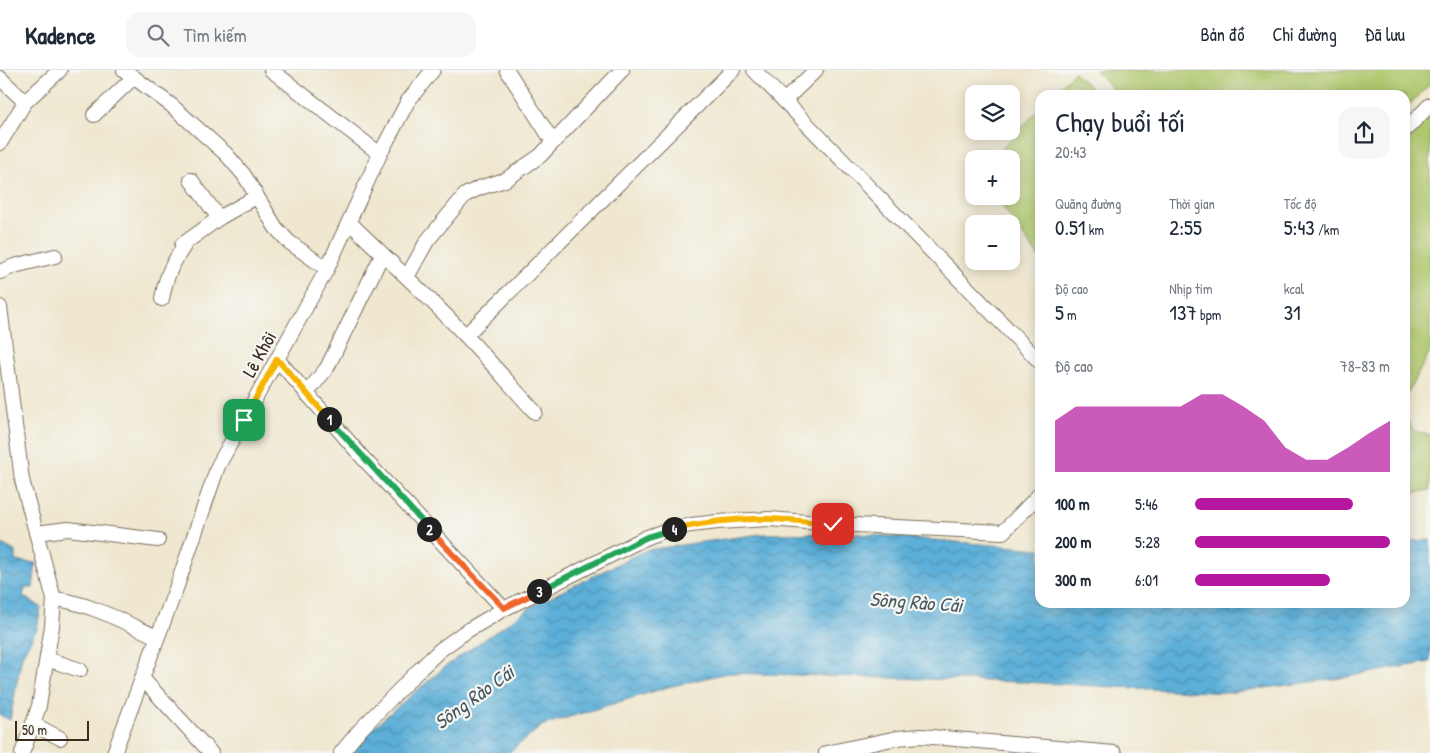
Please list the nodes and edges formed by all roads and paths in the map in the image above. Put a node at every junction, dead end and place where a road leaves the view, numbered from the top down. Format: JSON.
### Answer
{"nodes":[{"id":1,"x":60,"y":70,"type":"edge"},
{"id":2,"x":271,"y":70,"type":"edge"},
{"id":3,"x":433,"y":70,"type":"edge"},
{"id":4,"x":507,"y":70,"type":"edge"},
{"id":5,"x":622,"y":70,"type":"edge"},
{"id":6,"x":733,"y":70,"type":"edge"},
{"id":7,"x":754,"y":70,"type":"edge"},
{"id":8,"x":816,"y":70,"type":"edge"},
{"id":9,"x":129,"y":74,"type":"edge"},
{"id":10,"x":0,"y":78,"type":"edge"},
{"id":11,"x":784,"y":101,"type":"junction"},
{"id":12,"x":24,"y":102,"type":"junction"},
{"id":13,"x":1430,"y":105,"type":"edge"},
{"id":14,"x":94,"y":115,"type":"dead end"},
{"id":15,"x":1410,"y":125,"type":"edge"},
{"id":16,"x":553,"y":142,"type":"junction"},
{"id":17,"x":0,"y":143,"type":"edge"},
{"id":18,"x":380,"y":154,"type":"junction"},
{"id":19,"x":191,"y":180,"type":"dead end"},
{"id":20,"x":256,"y":197,"type":"junction"},
{"id":21,"x":220,"y":218,"type":"junction"},
{"id":22,"x":349,"y":222,"type":"junction"},
{"id":23,"x":382,"y":255,"type":"junction"},
{"id":24,"x":55,"y":256,"type":"dead end"},
{"id":25,"x":327,"y":269,"type":"junction"},
{"id":26,"x":0,"y":272,"type":"edge"},
{"id":27,"x":407,"y":277,"type":"junction"},
{"id":28,"x":162,"y":299,"type":"dead end"},
{"id":29,"x":0,"y":307,"type":"edge"},
{"id":30,"x":466,"y":336,"type":"junction"},
{"id":31,"x":1035,"y":357,"type":"edge"},
{"id":32,"x":277,"y":359,"type":"junction"},
{"id":33,"x":306,"y":394,"type":"junction"},
{"id":34,"x":535,"y":412,"type":"dead end"},
{"id":35,"x":1035,"y":499,"type":"edge"},
{"id":36,"x":36,"y":533,"type":"junction"},
{"id":37,"x":158,"y":540,"type":"dead end"},
{"id":38,"x":54,"y":599,"type":"junction"},
{"id":39,"x":504,"y":608,"type":"junction"},
{"id":40,"x":157,"y":637,"type":"junction"},
{"id":41,"x":46,"y":660,"type":"junction"},
{"id":42,"x":80,"y":670,"type":"dead end"},
{"id":43,"x":142,"y":678,"type":"junction"},
{"id":44,"x":34,"y":724,"type":"junction"},
{"id":45,"x":60,"y":738,"type":"dead end"},
{"id":46,"x":22,"y":753,"type":"edge"},
{"id":47,"x":114,"y":753,"type":"edge"},
{"id":48,"x":211,"y":753,"type":"edge"},
{"id":49,"x":341,"y":753,"type":"edge"},
{"id":50,"x":826,"y":753,"type":"edge"},
{"id":51,"x":1114,"y":753,"type":"edge"}],
"edges":[{"from":1,"to":12,"type":"street"},
{"from":2,"to":18,"type":"street"},
{"from":3,"to":18,"type":"street","name":"Lê Khôi"},
{"from":4,"to":16,"type":"street"},
{"from":5,"to":16,"type":"street"},
{"from":6,"to":30,"type":"street"},
{"from":7,"to":11,"type":"street"},
{"from":8,"to":11,"type":"street"},
{"from":9,"to":14,"type":"street"},
{"from":9,"to":20,"type":"street"},
{"from":10,"to":12,"type":"street"},
{"from":11,"to":31,"type":"street"},
{"from":12,"to":17,"type":"street"},
{"from":13,"to":15,"type":"street"},
{"from":16,"to":27,"type":"street"},
{"from":18,"to":22,"type":"street","name":"Lê Khôi"},
{"from":19,"to":21,"type":"street"},
{"from":20,"to":21,"type":"street"},
{"from":20,"to":25,"type":"street"},
{"from":21,"to":28,"type":"street"},
{"from":22,"to":23,"type":"street"},
{"from":22,"to":25,"type":"street","name":"Lê Khôi"},
{"from":23,"to":27,"type":"street"},
{"from":23,"to":33,"type":"street"},
{"from":24,"to":26,"type":"street"},
{"from":25,"to":32,"type":"street","name":"Lê Khôi"},
{"from":27,"to":30,"type":"street"},
{"from":29,"to":36,"type":"street"},
{"from":30,"to":34,"type":"street"},
{"from":32,"to":33,"type":"street"},
{"from":32,"to":40,"type":"street","name":"Lê Khôi"},
{"from":33,"to":39,"type":"street"},
{"from":35,"to":39,"type":"street"},
{"from":36,"to":37,"type":"street"},
{"from":36,"to":38,"type":"street"},
{"from":38,"to":40,"type":"street"},
{"from":38,"to":41,"type":"street"},
{"from":39,"to":49,"type":"street"},
{"from":40,"to":43,"type":"street","name":"Lê Khôi"},
{"from":41,"to":42,"type":"street"},
{"from":41,"to":44,"type":"street"},
{"from":43,"to":47,"type":"street","name":"Lê Khôi"},
{"from":43,"to":48,"type":"street"},
{"from":44,"to":45,"type":"street"},
{"from":44,"to":46,"type":"street"},
{"from":50,"to":51,"type":"street"}]}
